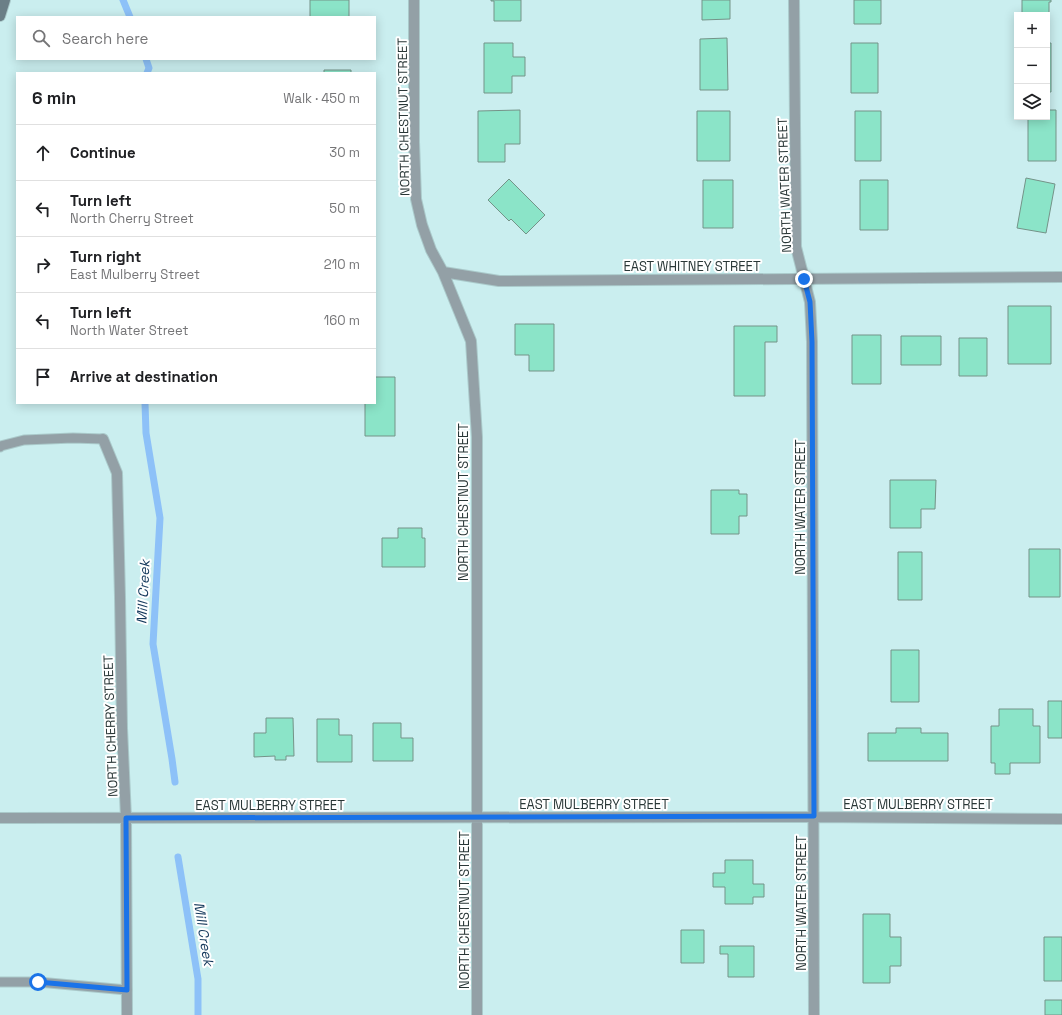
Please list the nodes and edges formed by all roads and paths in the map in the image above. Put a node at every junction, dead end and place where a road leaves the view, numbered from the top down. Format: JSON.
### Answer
{"nodes":[{"id":1,"x":5,"y":0,"type":"edge"},
{"id":2,"x":414,"y":0,"type":"edge"},
{"id":3,"x":794,"y":0,"type":"edge"},
{"id":4,"x":0,"y":16,"type":"edge"},
{"id":5,"x":443,"y":272,"type":"junction"},
{"id":6,"x":1062,"y":277,"type":"edge"},
{"id":7,"x":804,"y":279,"type":"junction"},
{"id":8,"x":103,"y":439,"type":"joint"},
{"id":9,"x":0,"y":447,"type":"edge"},
{"id":10,"x":814,"y":816,"type":"junction"},
{"id":11,"x":0,"y":818,"type":"edge"},
{"id":12,"x":126,"y":818,"type":"junction"},
{"id":13,"x":476,"y":818,"type":"junction"},
{"id":14,"x":1062,"y":819,"type":"edge"},
{"id":15,"x":0,"y":982,"type":"edge"},
{"id":16,"x":127,"y":990,"type":"junction"},
{"id":17,"x":127,"y":1015,"type":"edge"},
{"id":18,"x":477,"y":1015,"type":"edge"},
{"id":19,"x":814,"y":1015,"type":"edge"}],
"edges":[{"from":1,"to":4,"type":"main road"},
{"from":2,"to":5,"type":"street","name":"NORTH CHESTNUT STREET"},
{"from":3,"to":7,"type":"street","name":"NORTH WATER STREET"},
{"from":5,"to":7,"type":"street","name":"EAST WHITNEY STREET"},
{"from":5,"to":13,"type":"street","name":"NORTH CHESTNUT STREET"},
{"from":6,"to":7,"type":"street","name":"EAST WHITNEY STREET"},
{"from":7,"to":10,"type":"street","name":"NORTH WATER STREET"},
{"from":8,"to":9,"type":"lane"},
{"from":8,"to":12,"type":"street","name":"NORTH CHERRY STREET"},
{"from":10,"to":13,"type":"street","name":"EAST MULBERRY STREET"},
{"from":10,"to":14,"type":"street","name":"EAST MULBERRY STREET"},
{"from":10,"to":19,"type":"street","name":"NORTH WATER STREET"},
{"from":11,"to":12,"type":"street","name":"EAST MULBERRY STREET"},
{"from":12,"to":13,"type":"street","name":"EAST MULBERRY STREET"},
{"from":12,"to":16,"type":"street","name":"NORTH CHERRY STREET"},
{"from":13,"to":18,"type":"street","name":"NORTH CHESTNUT STREET"},
{"from":15,"to":16,"type":"lane"},
{"from":16,"to":17,"type":"street","name":"NORTH CHERRY STREET"}]}
